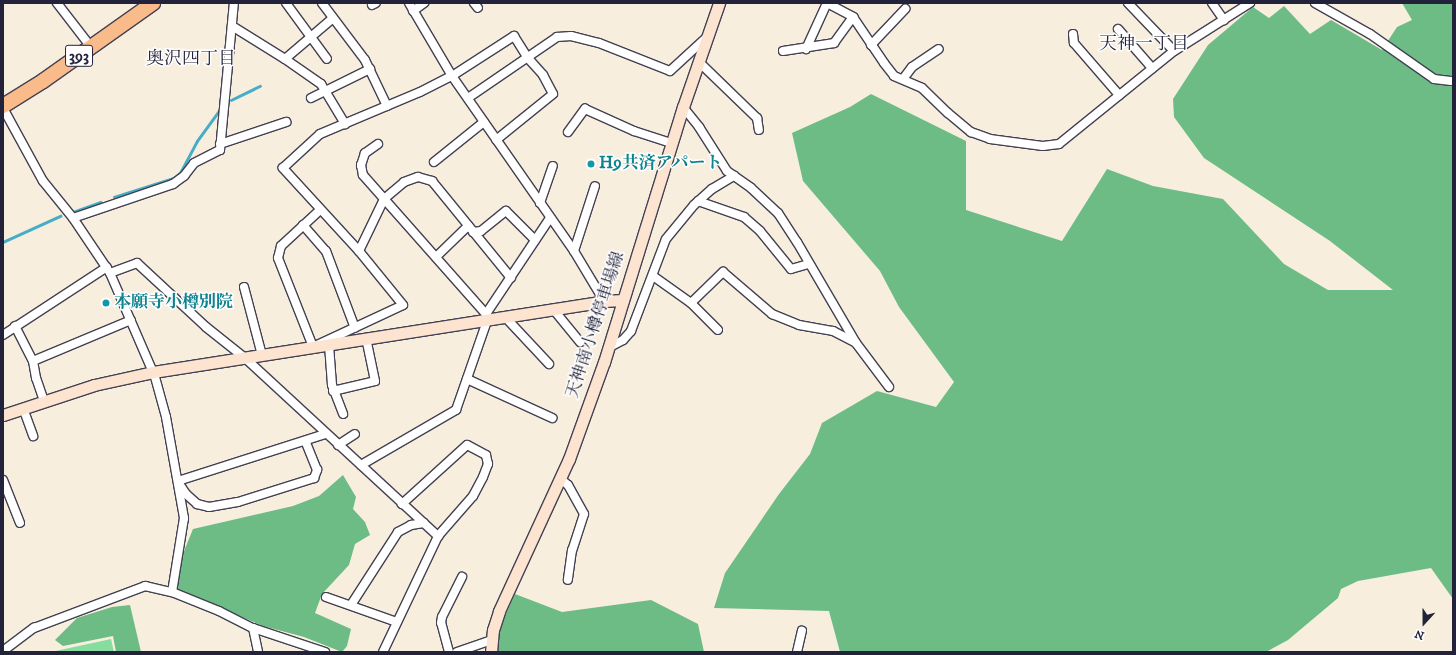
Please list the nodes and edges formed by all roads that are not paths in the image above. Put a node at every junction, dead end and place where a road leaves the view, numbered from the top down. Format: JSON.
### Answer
{"nodes":[{"id":1,"x":57,"y":3,"type":"edge"},
{"id":2,"x":153,"y":3,"type":"edge"},
{"id":3,"x":234,"y":3,"type":"edge"},
{"id":4,"x":286,"y":3,"type":"edge"},
{"id":5,"x":322,"y":3,"type":"edge"},
{"id":6,"x":424,"y":3,"type":"edge"},
{"id":7,"x":719,"y":3,"type":"edge"},
{"id":8,"x":827,"y":3,"type":"edge"},
{"id":9,"x":1128,"y":3,"type":"edge"},
{"id":10,"x":1212,"y":3,"type":"edge"},
{"id":11,"x":1250,"y":3,"type":"edge"},
{"id":12,"x":1315,"y":3,"type":"edge"},
{"id":13,"x":840,"y":5,"type":"edge"},
{"id":14,"x":411,"y":7,"type":"edge"},
{"id":15,"x":905,"y":9,"type":"dead end"},
{"id":16,"x":853,"y":17,"type":"junction"},
{"id":17,"x":333,"y":18,"type":"junction"},
{"id":18,"x":1224,"y":20,"type":"junction"},
{"id":19,"x":232,"y":26,"type":"junction"},
{"id":20,"x":1118,"y":29,"type":"dead end"},
{"id":21,"x":1074,"y":34,"type":"dead end"},
{"id":22,"x":708,"y":36,"type":"junction"},
{"id":23,"x":311,"y":37,"type":"junction"},
{"id":24,"x":871,"y":45,"type":"junction"},
{"id":25,"x":91,"y":47,"type":"junction"},
{"id":26,"x":806,"y":49,"type":"junction"},
{"id":27,"x":939,"y":49,"type":"dead end"},
{"id":28,"x":783,"y":51,"type":"dead end"},
{"id":29,"x":1174,"y":51,"type":"junction"},
{"id":30,"x":527,"y":57,"type":"junction"},
{"id":31,"x":284,"y":59,"type":"junction"},
{"id":32,"x":327,"y":59,"type":"dead end"},
{"id":33,"x":699,"y":62,"type":"junction"},
{"id":34,"x":1152,"y":68,"type":"junction"},
{"id":35,"x":370,"y":69,"type":"junction"},
{"id":36,"x":452,"y":76,"type":"junction"},
{"id":37,"x":903,"y":79,"type":"junction"},
{"id":38,"x":1451,"y":81,"type":"dead end"},
{"id":39,"x":325,"y":92,"type":"junction"},
{"id":40,"x":1119,"y":95,"type":"junction"},
{"id":41,"x":310,"y":98,"type":"dead end"},
{"id":42,"x":468,"y":98,"type":"junction"},
{"id":43,"x":387,"y":106,"type":"junction"},
{"id":44,"x":3,"y":107,"type":"edge"},
{"id":45,"x":683,"y":107,"type":"junction"},
{"id":46,"x":286,"y":122,"type":"dead end"},
{"id":47,"x":484,"y":122,"type":"junction"},
{"id":48,"x":345,"y":124,"type":"junction"},
{"id":49,"x":759,"y":130,"type":"dead end"},
{"id":50,"x":568,"y":132,"type":"dead end"},
{"id":51,"x":496,"y":140,"type":"junction"},
{"id":52,"x":672,"y":143,"type":"junction"},
{"id":53,"x":220,"y":144,"type":"junction"},
{"id":54,"x":378,"y":144,"type":"dead end"},
{"id":55,"x":434,"y":162,"type":"dead end"},
{"id":56,"x":553,"y":166,"type":"dead end"},
{"id":57,"x":734,"y":176,"type":"junction"},
{"id":58,"x":595,"y":186,"type":"dead end"},
{"id":59,"x":384,"y":200,"type":"junction"},
{"id":60,"x":698,"y":201,"type":"junction"},
{"id":61,"x":540,"y":203,"type":"junction"},
{"id":62,"x":320,"y":210,"type":"junction"},
{"id":63,"x":72,"y":218,"type":"junction"},
{"id":64,"x":550,"y":218,"type":"junction"},
{"id":65,"x":303,"y":225,"type":"junction"},
{"id":66,"x":470,"y":229,"type":"junction"},
{"id":67,"x":536,"y":240,"type":"junction"},
{"id":68,"x":359,"y":251,"type":"junction"},
{"id":69,"x":574,"y":251,"type":"junction"},
{"id":70,"x":436,"y":257,"type":"junction"},
{"id":71,"x":809,"y":264,"type":"junction"},
{"id":72,"x":109,"y":270,"type":"junction"},
{"id":73,"x":652,"y":276,"type":"junction"},
{"id":74,"x":511,"y":278,"type":"junction"},
{"id":75,"x":244,"y":287,"type":"dead end"},
{"id":76,"x":623,"y":300,"type":"junction"},
{"id":77,"x":604,"y":301,"type":"junction"},
{"id":78,"x":691,"y":303,"type":"junction"},
{"id":79,"x":553,"y":309,"type":"junction"},
{"id":80,"x":486,"y":317,"type":"junction"},
{"id":81,"x":506,"y":318,"type":"junction"},
{"id":82,"x":131,"y":320,"type":"junction"},
{"id":83,"x":15,"y":326,"type":"junction"},
{"id":84,"x":355,"y":328,"type":"junction"},
{"id":85,"x":718,"y":330,"type":"dead end"},
{"id":86,"x":3,"y":335,"type":"edge"},
{"id":87,"x":366,"y":338,"type":"junction"},
{"id":88,"x":580,"y":342,"type":"dead end"},
{"id":89,"x":856,"y":342,"type":"junction"},
{"id":90,"x":329,"y":344,"type":"junction"},
{"id":91,"x":313,"y":347,"type":"junction"},
{"id":92,"x":608,"y":348,"type":"junction"},
{"id":93,"x":262,"y":355,"type":"junction"},
{"id":94,"x":245,"y":358,"type":"junction"},
{"id":95,"x":33,"y":361,"type":"junction"},
{"id":96,"x":549,"y":364,"type":"dead end"},
{"id":97,"x":153,"y":372,"type":"junction"},
{"id":98,"x":467,"y":379,"type":"junction"},
{"id":99,"x":890,"y":387,"type":"dead end"},
{"id":100,"x":333,"y":391,"type":"junction"},
{"id":101,"x":44,"y":401,"type":"junction"},
{"id":102,"x":23,"y":408,"type":"junction"},
{"id":103,"x":343,"y":414,"type":"dead end"},
{"id":104,"x":3,"y":415,"type":"edge"},
{"id":105,"x":552,"y":418,"type":"dead end"},
{"id":106,"x":325,"y":434,"type":"junction"},
{"id":107,"x":356,"y":434,"type":"dead end"},
{"id":108,"x":34,"y":436,"type":"dead end"},
{"id":109,"x":305,"y":441,"type":"junction"},
{"id":110,"x":338,"y":445,"type":"junction"},
{"id":111,"x":361,"y":465,"type":"junction"},
{"id":112,"x":561,"y":479,"type":"junction"},
{"id":113,"x":3,"y":480,"type":"edge"},
{"id":114,"x":178,"y":481,"type":"junction"},
{"id":115,"x":402,"y":504,"type":"junction"},
{"id":116,"x":20,"y":523,"type":"dead end"},
{"id":117,"x":424,"y":523,"type":"junction"},
{"id":118,"x":438,"y":536,"type":"junction"},
{"id":119,"x":462,"y":577,"type":"dead end"},
{"id":120,"x":568,"y":580,"type":"dead end"},
{"id":121,"x":172,"y":592,"type":"junction"},
{"id":122,"x":326,"y":596,"type":"dead end"},
{"id":123,"x":351,"y":605,"type":"junction"},
{"id":124,"x":397,"y":622,"type":"junction"},
{"id":125,"x":253,"y":628,"type":"junction"},
{"id":126,"x":802,"y":631,"type":"dead end"},
{"id":127,"x":491,"y":640,"type":"junction"},
{"id":128,"x":3,"y":651,"type":"edge"},
{"id":129,"x":258,"y":652,"type":"edge"},
{"id":130,"x":325,"y":652,"type":"edge"},
{"id":131,"x":382,"y":652,"type":"edge"},
{"id":132,"x":449,"y":652,"type":"edge"},
{"id":133,"x":457,"y":652,"type":"edge"},
{"id":134,"x":491,"y":652,"type":"edge"},
{"id":135,"x":797,"y":652,"type":"edge"}],
"edges":[{"from":1,"to":25,"type":"street"},
{"from":2,"to":25,"type":"highway","number":"393"},
{"from":3,"to":19,"type":"street"},
{"from":4,"to":23,"type":"street"},
{"from":5,"to":17,"type":"street"},
{"from":6,"to":14,"type":"street"},
{"from":7,"to":22,"type":"main road","name":"天神南小樽停車場線"},
{"from":8,"to":13,"type":"street"},
{"from":8,"to":26,"type":"street"},
{"from":9,"to":29,"type":"street"},
{"from":10,"to":18,"type":"street"},
{"from":11,"to":18,"type":"street"},
{"from":12,"to":38,"type":"street"},
{"from":13,"to":16,"type":"street"},
{"from":14,"to":36,"type":"street"},
{"from":15,"to":24,"type":"street"},
{"from":16,"to":24,"type":"street"},
{"from":16,"to":26,"type":"street"},
{"from":17,"to":23,"type":"street"},
{"from":17,"to":35,"type":"street"},
{"from":18,"to":29,"type":"street"},
{"from":19,"to":31,"type":"street"},
{"from":19,"to":53,"type":"street"},
{"from":20,"to":34,"type":"street"},
{"from":21,"to":40,"type":"street"},
{"from":22,"to":30,"type":"street"},
{"from":22,"to":33,"type":"main road","name":"天神南小樽停車場線"},
{"from":23,"to":31,"type":"street"},
{"from":23,"to":32,"type":"street"},
{"from":24,"to":37,"type":"street"},
{"from":25,"to":44,"type":"highway","number":"393"},
{"from":26,"to":28,"type":"street"},
{"from":27,"to":37,"type":"street"},
{"from":29,"to":34,"type":"street"},
{"from":30,"to":36,"type":"street"},
{"from":30,"to":42,"type":"street"},
{"from":30,"to":51,"type":"street"},
{"from":31,"to":39,"type":"street"},
{"from":33,"to":45,"type":"main road","name":"天神南小樽停車場線"},
{"from":33,"to":49,"type":"street"},
{"from":34,"to":40,"type":"street"},
{"from":35,"to":39,"type":"street"},
{"from":35,"to":43,"type":"street"},
{"from":36,"to":42,"type":"street"},
{"from":36,"to":43,"type":"street"},
{"from":37,"to":40,"type":"street"},
{"from":39,"to":41,"type":"street"},
{"from":39,"to":48,"type":"street"},
{"from":42,"to":47,"type":"street"},
{"from":43,"to":48,"type":"street"},
{"from":44,"to":63,"type":"street"},
{"from":45,"to":52,"type":"main road","name":"天神南小樽停車場線"},
{"from":45,"to":57,"type":"street"},
{"from":46,"to":53,"type":"street"},
{"from":47,"to":51,"type":"street"},
{"from":47,"to":55,"type":"street"},
{"from":48,"to":62,"type":"street"},
{"from":50,"to":52,"type":"street"},
{"from":51,"to":61,"type":"street"},
{"from":52,"to":76,"type":"main road","name":"天神南小樽停車場線"},
{"from":53,"to":63,"type":"street"},
{"from":54,"to":59,"type":"street"},
{"from":56,"to":61,"type":"street"},
{"from":57,"to":60,"type":"street"},
{"from":57,"to":71,"type":"street"},
{"from":58,"to":69,"type":"street"},
{"from":59,"to":66,"type":"street"},
{"from":59,"to":68,"type":"street"},
{"from":59,"to":70,"type":"street"},
{"from":60,"to":71,"type":"street"},
{"from":60,"to":73,"type":"street"},
{"from":61,"to":64,"type":"street"},
{"from":62,"to":65,"type":"street"},
{"from":62,"to":68,"type":"street"},
{"from":63,"to":72,"type":"street"},
{"from":64,"to":67,"type":"street"},
{"from":64,"to":69,"type":"street"},
{"from":65,"to":84,"type":"street"},
{"from":65,"to":91,"type":"street"},
{"from":66,"to":67,"type":"street"},
{"from":66,"to":70,"type":"street"},
{"from":66,"to":74,"type":"street"},
{"from":67,"to":74,"type":"street"},
{"from":68,"to":84,"type":"street"},
{"from":69,"to":77,"type":"street"},
{"from":70,"to":80,"type":"street"},
{"from":71,"to":89,"type":"street"},
{"from":72,"to":82,"type":"street"},
{"from":72,"to":83,"type":"street"},
{"from":72,"to":94,"type":"street"},
{"from":73,"to":78,"type":"street"},
{"from":73,"to":92,"type":"street"},
{"from":74,"to":80,"type":"street"},
{"from":75,"to":93,"type":"street"},
{"from":76,"to":77,"type":"main road"},
{"from":76,"to":92,"type":"main road","name":"天神南小樽停車場線"},
{"from":77,"to":79,"type":"main road"},
{"from":78,"to":85,"type":"street"},
{"from":78,"to":89,"type":"street"},
{"from":79,"to":81,"type":"main road"},
{"from":79,"to":88,"type":"street"},
{"from":80,"to":81,"type":"main road"},
{"from":80,"to":87,"type":"main road"},
{"from":80,"to":98,"type":"street"},
{"from":81,"to":96,"type":"street"},
{"from":82,"to":95,"type":"street"},
{"from":82,"to":97,"type":"street"},
{"from":83,"to":86,"type":"street"},
{"from":83,"to":95,"type":"street"},
{"from":84,"to":91,"type":"street"},
{"from":87,"to":90,"type":"main road"},
{"from":87,"to":100,"type":"street"},
{"from":89,"to":99,"type":"street"},
{"from":90,"to":91,"type":"main road"},
{"from":90,"to":100,"type":"street"},
{"from":91,"to":93,"type":"main road"},
{"from":92,"to":112,"type":"main road","name":"天神南小樽停車場線"},
{"from":93,"to":94,"type":"main road"},
{"from":94,"to":97,"type":"main road"},
{"from":94,"to":106,"type":"street"},
{"from":95,"to":101,"type":"street"},
{"from":97,"to":101,"type":"main road"},
{"from":97,"to":114,"type":"street"},
{"from":98,"to":105,"type":"street"},
{"from":98,"to":111,"type":"street"},
{"from":100,"to":103,"type":"street"},
{"from":101,"to":102,"type":"main road"},
{"from":102,"to":104,"type":"main road"},
{"from":102,"to":108,"type":"street"},
{"from":106,"to":109,"type":"street"},
{"from":106,"to":110,"type":"street"},
{"from":107,"to":110,"type":"street"},
{"from":109,"to":114,"type":"street"},
{"from":109,"to":114,"type":"street"},
{"from":110,"to":111,"type":"street"},
{"from":111,"to":115,"type":"street"},
{"from":112,"to":120,"type":"street"},
{"from":112,"to":127,"type":"main road","name":"天神南小樽停車場線"},
{"from":113,"to":116,"type":"street"},
{"from":114,"to":121,"type":"street"},
{"from":115,"to":117,"type":"street"},
{"from":115,"to":118,"type":"street"},
{"from":117,"to":118,"type":"street"},
{"from":117,"to":123,"type":"street"},
{"from":118,"to":124,"type":"street"},
{"from":119,"to":132,"type":"street"},
{"from":121,"to":125,"type":"street"},
{"from":121,"to":128,"type":"street"},
{"from":122,"to":123,"type":"street"},
{"from":123,"to":124,"type":"street"},
{"from":124,"to":131,"type":"street"},
{"from":125,"to":129,"type":"street"},
{"from":125,"to":130,"type":"street"},
{"from":126,"to":135,"type":"street"},
{"from":127,"to":133,"type":"street"},
{"from":127,"to":134,"type":"main road","name":"天神南小樽停車場線"}]}
